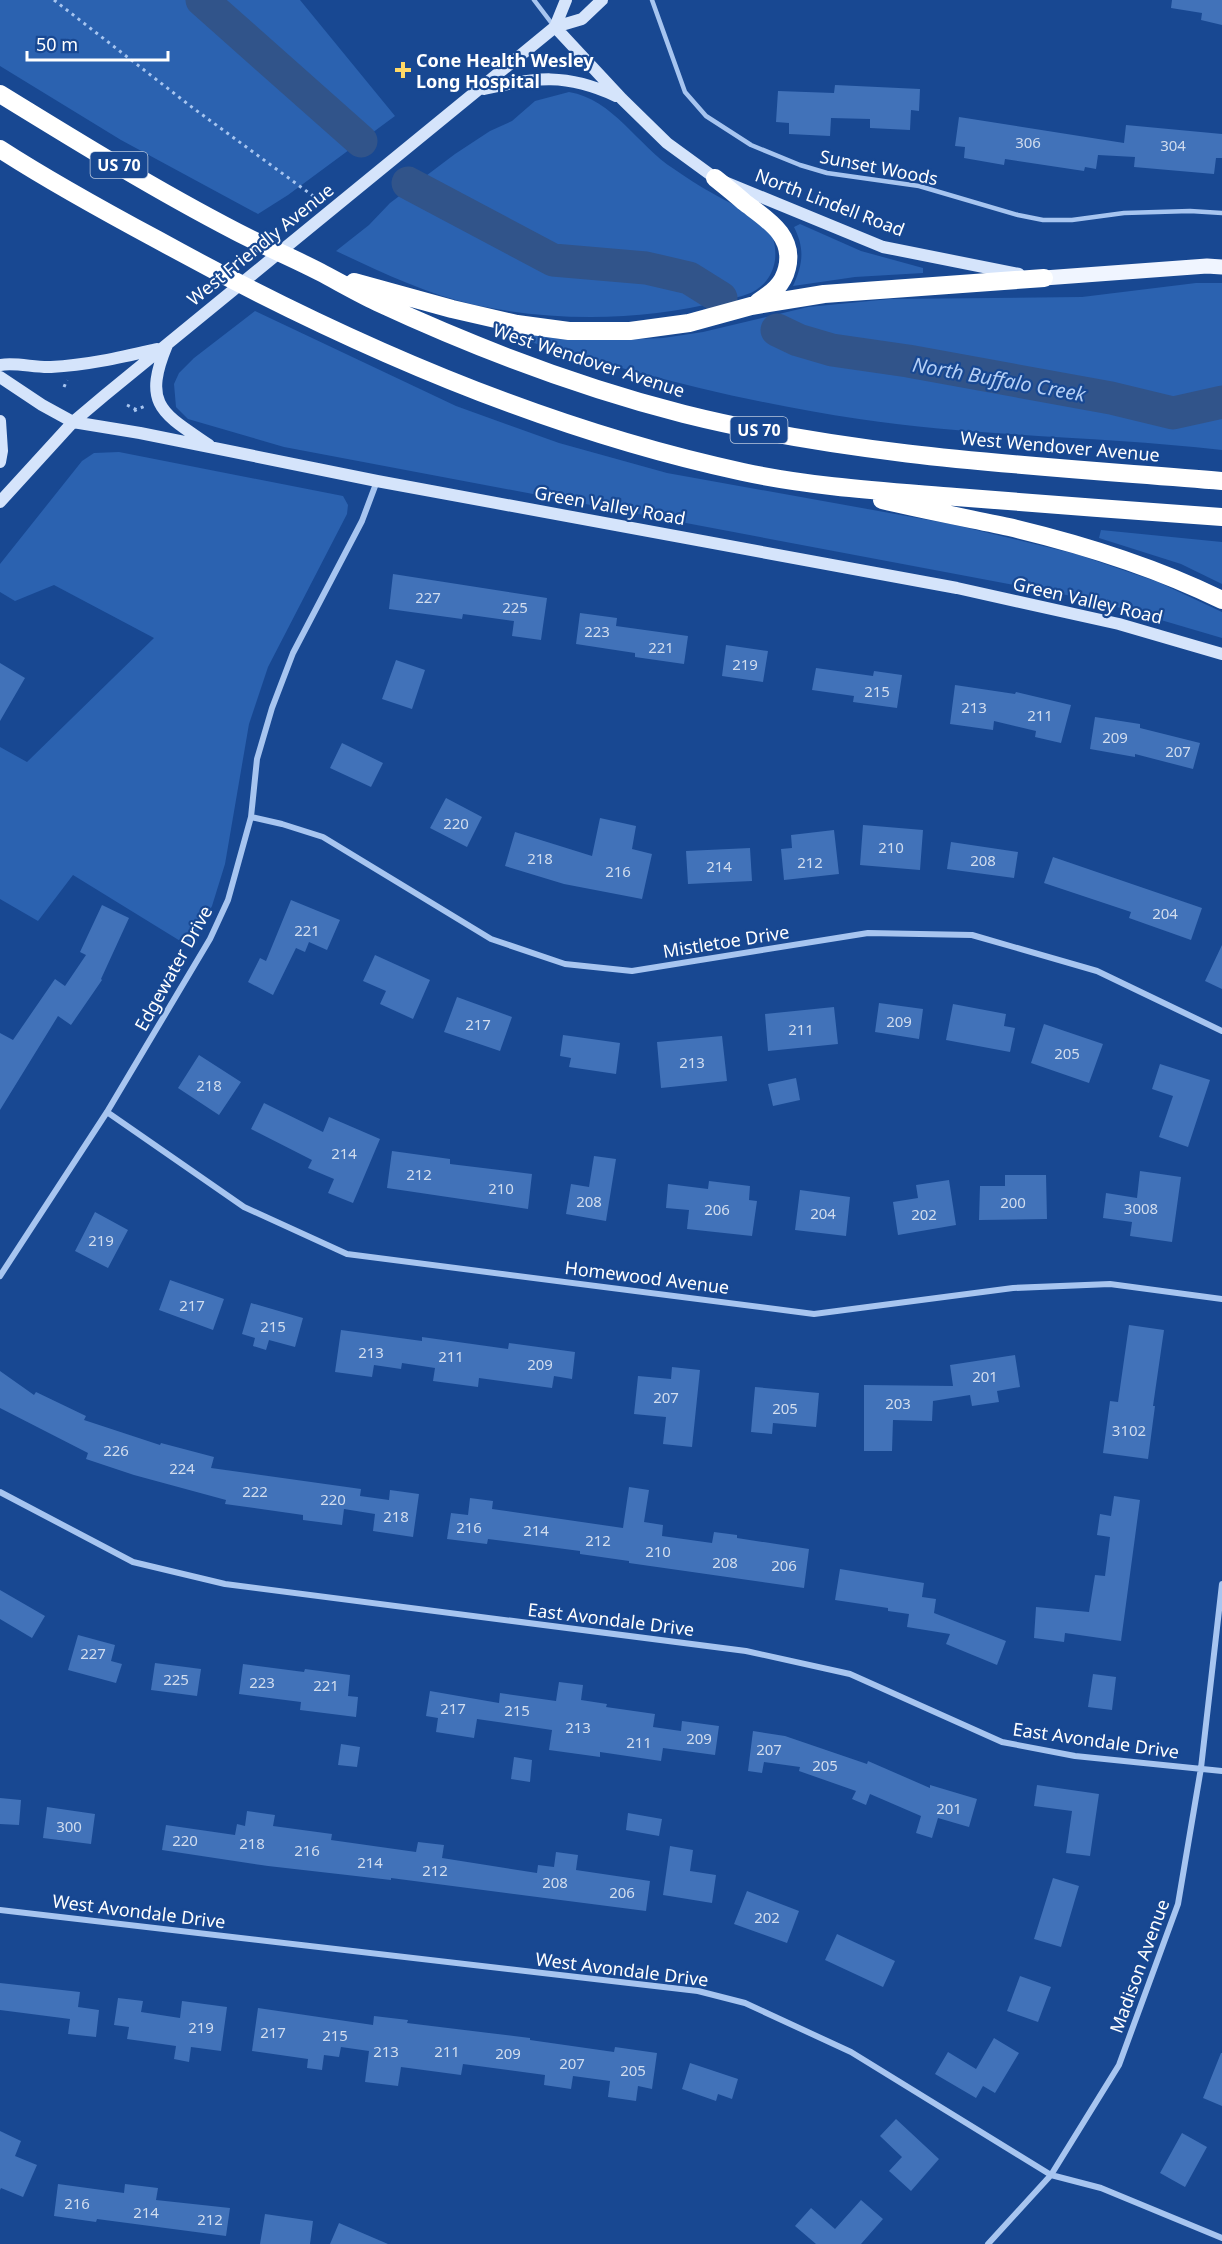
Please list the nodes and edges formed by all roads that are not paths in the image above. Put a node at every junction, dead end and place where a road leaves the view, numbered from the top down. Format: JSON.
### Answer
{"nodes":[{"id":1,"x":534,"y":0,"type":"edge"},
{"id":2,"x":566,"y":0,"type":"edge"},
{"id":3,"x":602,"y":0,"type":"edge"},
{"id":4,"x":652,"y":0,"type":"edge"},
{"id":5,"x":555,"y":27,"type":"junction"},
{"id":6,"x":480,"y":90,"type":"junction"},
{"id":7,"x":0,"y":94,"type":"edge"},
{"id":8,"x":622,"y":99,"type":"junction"},
{"id":9,"x":0,"y":149,"type":"edge"},
{"id":10,"x":715,"y":178,"type":"junction"},
{"id":11,"x":1222,"y":213,"type":"edge"},
{"id":12,"x":1222,"y":267,"type":"edge"},
{"id":13,"x":315,"y":270,"type":"junction"},
{"id":14,"x":1044,"y":278,"type":"junction"},
{"id":15,"x":751,"y":306,"type":"junction"},
{"id":16,"x":165,"y":346,"type":"junction"},
{"id":17,"x":0,"y":365,"type":"edge"},
{"id":18,"x":0,"y":377,"type":"edge"},
{"id":19,"x":0,"y":421,"type":"edge"},
{"id":20,"x":74,"y":422,"type":"junction"},
{"id":21,"x":215,"y":449,"type":"junction"},
{"id":22,"x":0,"y":462,"type":"edge"},
{"id":23,"x":377,"y":481,"type":"junction"},
{"id":24,"x":1222,"y":481,"type":"edge"},
{"id":25,"x":825,"y":487,"type":"junction"},
{"id":26,"x":0,"y":502,"type":"edge"},
{"id":27,"x":1222,"y":517,"type":"edge"},
{"id":28,"x":1222,"y":600,"type":"edge"},
{"id":29,"x":1222,"y":654,"type":"edge"},
{"id":30,"x":251,"y":817,"type":"junction"},
{"id":31,"x":1222,"y":1031,"type":"edge"},
{"id":32,"x":107,"y":1112,"type":"junction"},
{"id":33,"x":0,"y":1276,"type":"edge"},
{"id":34,"x":1222,"y":1299,"type":"edge"},
{"id":35,"x":0,"y":1492,"type":"edge"},
{"id":36,"x":1222,"y":1584,"type":"edge"},
{"id":37,"x":1201,"y":1768,"type":"junction"},
{"id":38,"x":1222,"y":1771,"type":"edge"},
{"id":39,"x":0,"y":1910,"type":"edge"},
{"id":40,"x":1051,"y":2175,"type":"junction"},
{"id":41,"x":1222,"y":2238,"type":"edge"},
{"id":42,"x":988,"y":2244,"type":"edge"}],
"edges":[{"from":1,"to":5,"type":"lane"},
{"from":2,"to":5,"type":"main road","name":"West Friendly Avenue"},
{"from":3,"to":5,"type":"main road","name":"West Friendly Avenue"},
{"from":4,"to":11,"type":"lane","name":"Sunset Woods"},
{"from":5,"to":6,"type":"main road","name":"West Friendly Avenue"},
{"from":5,"to":8,"type":"main road","name":"North Lindell Road"},
{"from":6,"to":8,"type":"main road"},
{"from":6,"to":16,"type":"main road","name":"West Friendly Avenue"},
{"from":7,"to":13,"type":"highway","name":"West Wendover Avenue","number":"US 70"},
{"from":8,"to":10,"type":"main road","name":"North Lindell Road"},
{"from":9,"to":25,"type":"highway","number":"US 70"},
{"from":10,"to":14,"type":"main road","name":"North Lindell Road"},
{"from":10,"to":15,"type":"highway"},
{"from":12,"to":14,"type":"main road","name":"North Lindell Road"},
{"from":13,"to":15,"type":"highway"},
{"from":13,"to":24,"type":"highway","name":"West Wendover Avenue","number":"US 70"},
{"from":14,"to":15,"type":"highway"},
{"from":16,"to":17,"type":"main road"},
{"from":16,"to":20,"type":"main road","name":"West Friendly Avenue"},
{"from":16,"to":21,"type":"main road"},
{"from":18,"to":20,"type":"main road","name":"Green Valley Road"},
{"from":19,"to":22,"type":"main road"},
{"from":20,"to":21,"type":"main road","name":"Green Valley Road"},
{"from":20,"to":26,"type":"main road","name":"West Friendly Avenue"},
{"from":21,"to":23,"type":"main road","name":"Green Valley Road"},
{"from":23,"to":29,"type":"main road","name":"Green Valley Road"},
{"from":23,"to":30,"type":"street","name":"Edgewater Drive"},
{"from":25,"to":27,"type":"highway","number":"US 70"},
{"from":25,"to":28,"type":"highway"},
{"from":30,"to":31,"type":"street","name":"Mistletoe Drive"},
{"from":30,"to":32,"type":"street","name":"Edgewater Drive"},
{"from":32,"to":33,"type":"street","name":"Edgewater Drive"},
{"from":32,"to":34,"type":"street","name":"Homewood Avenue"},
{"from":35,"to":37,"type":"street","name":"East Avondale Drive"},
{"from":36,"to":37,"type":"street","name":"Madison Avenue"},
{"from":37,"to":38,"type":"street","name":"East Avondale Drive"},
{"from":37,"to":40,"type":"street","name":"Madison Avenue"},
{"from":39,"to":40,"type":"street","name":"West Avondale Drive"},
{"from":40,"to":41,"type":"street","name":"West Avondale Drive"},
{"from":40,"to":42,"type":"street","name":"Madison Avenue"}]}
